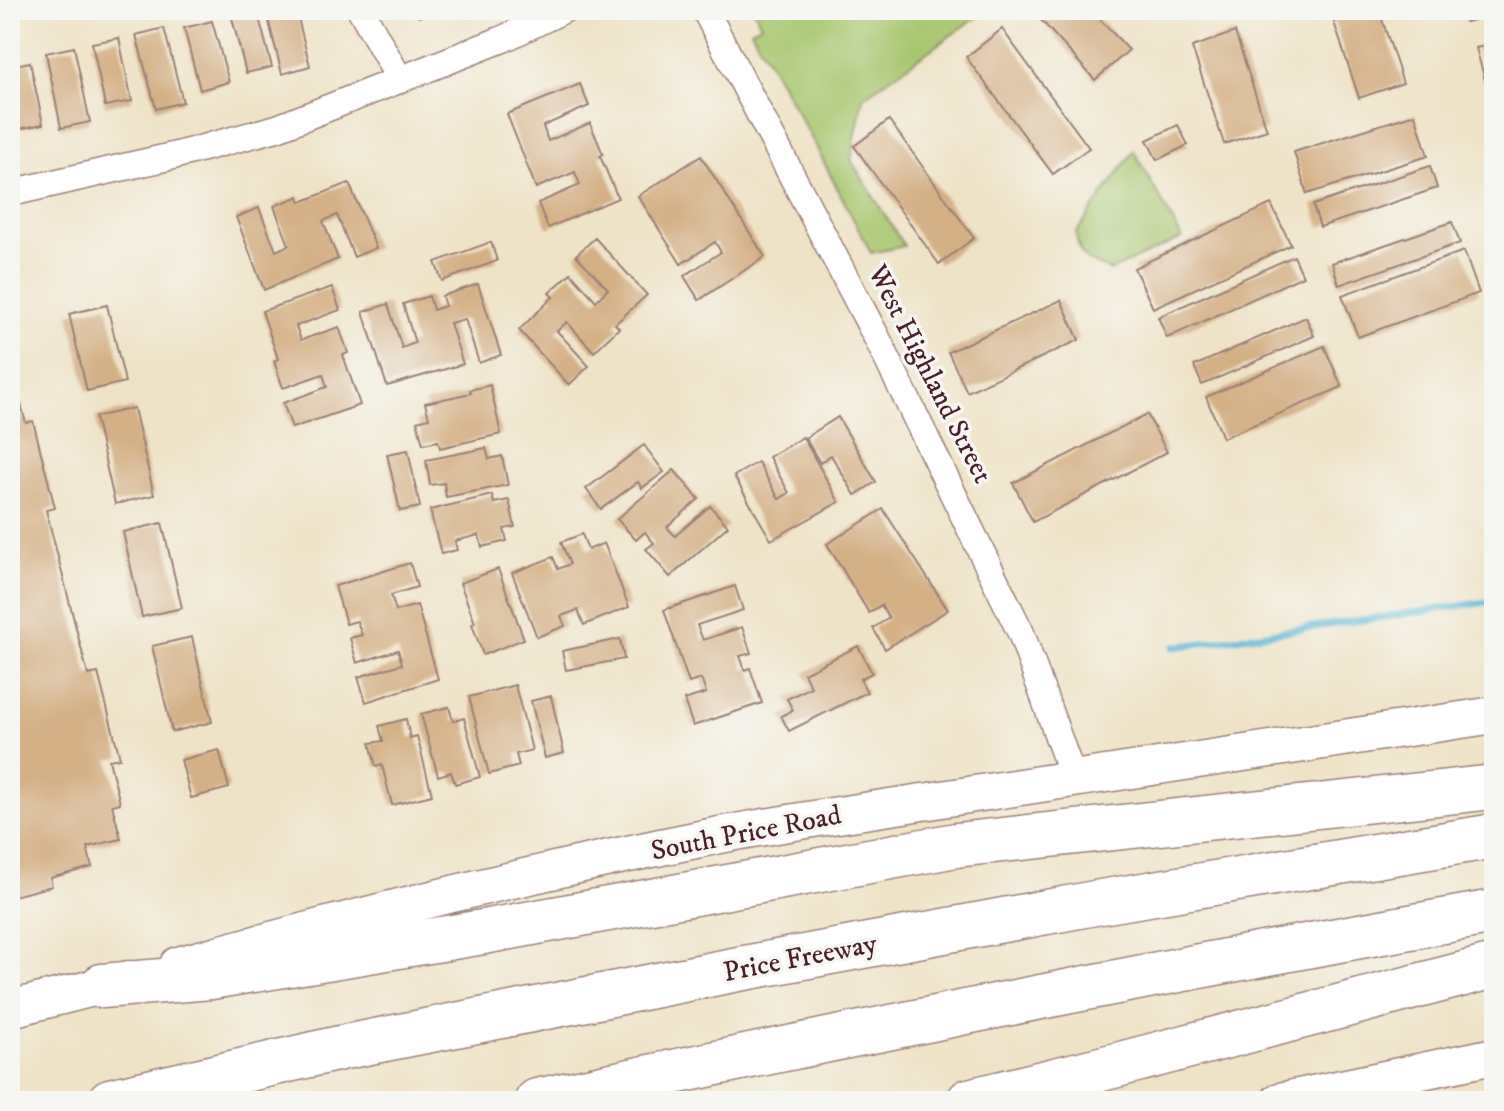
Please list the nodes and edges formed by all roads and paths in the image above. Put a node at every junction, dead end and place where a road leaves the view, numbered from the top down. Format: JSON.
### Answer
{"nodes":[{"id":1,"x":361,"y":10,"type":"edge"},
{"id":2,"x":563,"y":10,"type":"edge"},
{"id":3,"x":705,"y":10,"type":"edge"},
{"id":4,"x":400,"y":80,"type":"junction"},
{"id":5,"x":10,"y":193,"type":"edge"},
{"id":6,"x":1494,"y":715,"type":"edge"},
{"id":7,"x":1073,"y":778,"type":"junction"},
{"id":8,"x":1494,"y":787,"type":"edge"},
{"id":9,"x":1494,"y":836,"type":"edge"},
{"id":10,"x":1494,"y":912,"type":"edge"},
{"id":11,"x":1494,"y":966,"type":"edge"},
{"id":12,"x":102,"y":986,"type":"junction"},
{"id":13,"x":10,"y":1009,"type":"edge"},
{"id":14,"x":1494,"y":1056,"type":"edge"},
{"id":15,"x":110,"y":1101,"type":"edge"},
{"id":16,"x":537,"y":1101,"type":"edge"},
{"id":17,"x":969,"y":1101,"type":"edge"},
{"id":18,"x":1279,"y":1101,"type":"edge"}],
"edges":[{"from":1,"to":4,"type":"street"},
{"from":2,"to":4,"type":"street"},
{"from":3,"to":7,"type":"street","name":"West Highland Street"},
{"from":4,"to":5,"type":"street"},
{"from":6,"to":7,"type":"main road","name":"South Price Road"},
{"from":7,"to":12,"type":"main road","name":"South Price Road"},
{"from":8,"to":12,"type":"highway"},
{"from":9,"to":15,"type":"highway","name":"Price Freeway"},
{"from":10,"to":16,"type":"highway"},
{"from":11,"to":17,"type":"highway"},
{"from":12,"to":13,"type":"main road","name":"South Price Road"},
{"from":14,"to":18,"type":"main road"}]}
